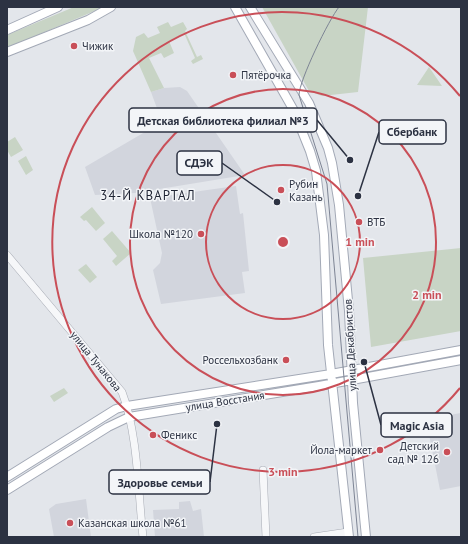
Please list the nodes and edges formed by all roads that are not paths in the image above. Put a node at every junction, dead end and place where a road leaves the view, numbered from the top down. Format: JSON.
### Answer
{"nodes":[{"id":1,"x":58,"y":7,"type":"edge"},
{"id":2,"x":235,"y":7,"type":"edge"},
{"id":3,"x":250,"y":7,"type":"edge"},
{"id":4,"x":108,"y":8,"type":"edge"},
{"id":5,"x":7,"y":30,"type":"edge"},
{"id":6,"x":7,"y":52,"type":"edge"},
{"id":7,"x":7,"y":255,"type":"edge"},
{"id":8,"x":461,"y":350,"type":"edge"},
{"id":9,"x":461,"y":360,"type":"edge"},
{"id":10,"x":353,"y":370,"type":"junction"},
{"id":11,"x":331,"y":374,"type":"junction"},
{"id":12,"x":353,"y":380,"type":"junction"},
{"id":13,"x":332,"y":384,"type":"junction"},
{"id":14,"x":127,"y":406,"type":"junction"},
{"id":15,"x":130,"y":417,"type":"junction"},
{"id":16,"x":263,"y":470,"type":"dead end"},
{"id":17,"x":7,"y":477,"type":"edge"},
{"id":18,"x":7,"y":490,"type":"edge"},
{"id":19,"x":348,"y":535,"type":"edge"},
{"id":20,"x":143,"y":537,"type":"edge"},
{"id":21,"x":266,"y":537,"type":"edge"},
{"id":22,"x":314,"y":537,"type":"edge"},
{"id":23,"x":366,"y":537,"type":"edge"}],
"edges":[{"from":1,"to":5,"type":"main road"},
{"from":2,"to":11,"type":"main road","name":"улица Декабристов"},
{"from":3,"to":10,"type":"main road","name":"улица Декабристов"},
{"from":4,"to":6,"type":"main road"},
{"from":7,"to":14,"type":"street","name":"улица Тунакова"},
{"from":8,"to":10,"type":"main road","name":"улица Восстания"},
{"from":9,"to":12,"type":"main road","name":"улица Восстания"},
{"from":10,"to":11,"type":"main road","name":"улица Восстания"},
{"from":10,"to":12,"type":"main road","name":"улица Декабристов"},
{"from":11,"to":13,"type":"main road","name":"улица Декабристов"},
{"from":11,"to":14,"type":"main road","name":"улица Восстания"},
{"from":12,"to":13,"type":"main road","name":"улица Восстания"},
{"from":12,"to":23,"type":"main road","name":"улица Декабристов"},
{"from":13,"to":15,"type":"main road","name":"улица Восстания"},
{"from":13,"to":19,"type":"main road","name":"улица Декабристов"},
{"from":14,"to":15,"type":"street","name":"улица Тунакова"},
{"from":14,"to":17,"type":"main road","name":"улица Восстания"},
{"from":15,"to":18,"type":"main road","name":"улица Восстания"},
{"from":15,"to":20,"type":"street","name":"улица Тунакова"},
{"from":16,"to":21,"type":"street"},
{"from":19,"to":22,"type":"street"}]}
